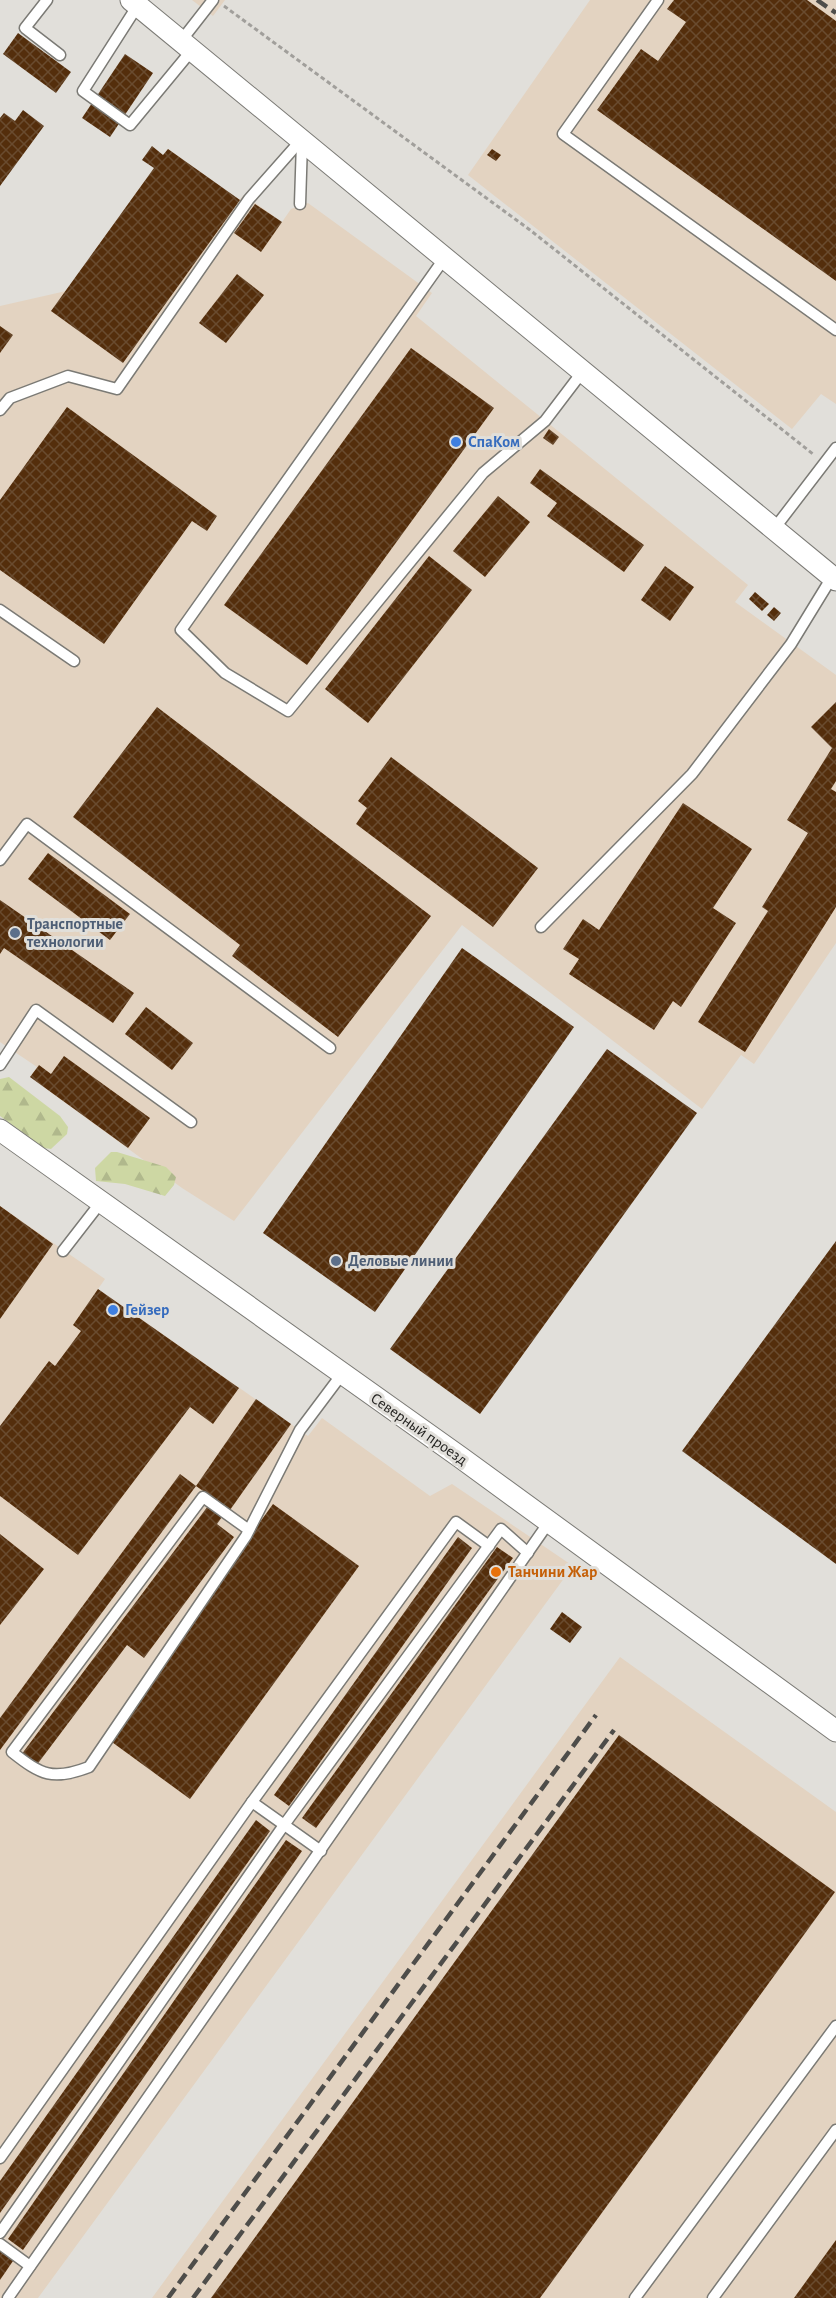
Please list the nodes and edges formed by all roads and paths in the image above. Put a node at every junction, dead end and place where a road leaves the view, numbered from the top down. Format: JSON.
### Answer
{"nodes":[{"id":1,"x":47,"y":0,"type":"edge"},
{"id":2,"x":658,"y":0,"type":"edge"},
{"id":3,"x":217,"y":2,"type":"edge"},
{"id":4,"x":134,"y":3,"type":"edge"},
{"id":5,"x":187,"y":46,"type":"junction"},
{"id":6,"x":60,"y":55,"type":"dead end"},
{"id":7,"x":302,"y":138,"type":"junction"},
{"id":8,"x":300,"y":204,"type":"dead end"},
{"id":9,"x":446,"y":256,"type":"junction"},
{"id":10,"x":836,"y":330,"type":"edge"},
{"id":11,"x":583,"y":371,"type":"junction"},
{"id":12,"x":0,"y":410,"type":"edge"},
{"id":13,"x":836,"y":448,"type":"edge"},
{"id":14,"x":825,"y":463,"type":"junction"},
{"id":15,"x":774,"y":529,"type":"junction"},
{"id":16,"x":834,"y":578,"type":"edge"},
{"id":17,"x":0,"y":610,"type":"edge"},
{"id":18,"x":74,"y":661,"type":"dead end"},
{"id":19,"x":0,"y":860,"type":"edge"},
{"id":20,"x":541,"y":927,"type":"dead end"},
{"id":21,"x":330,"y":1048,"type":"dead end"},
{"id":22,"x":0,"y":1065,"type":"edge"},
{"id":23,"x":191,"y":1122,"type":"dead end"},
{"id":24,"x":0,"y":1130,"type":"edge"},
{"id":25,"x":101,"y":1202,"type":"junction"},
{"id":26,"x":63,"y":1251,"type":"dead end"},
{"id":27,"x":342,"y":1374,"type":"junction"},
{"id":28,"x":549,"y":1522,"type":"junction"},
{"id":29,"x":249,"y":1530,"type":"junction"},
{"id":30,"x":489,"y":1546,"type":"junction"},
{"id":31,"x":528,"y":1553,"type":"junction"},
{"id":32,"x":836,"y":1731,"type":"edge"},
{"id":33,"x":252,"y":1802,"type":"junction"},
{"id":34,"x":284,"y":1825,"type":"junction"},
{"id":35,"x":321,"y":1851,"type":"junction"},
{"id":36,"x":836,"y":2026,"type":"edge"},
{"id":37,"x":836,"y":2130,"type":"edge"},
{"id":38,"x":0,"y":2158,"type":"edge"},
{"id":39,"x":0,"y":2233,"type":"edge"},
{"id":40,"x":0,"y":2244,"type":"edge"},
{"id":41,"x":30,"y":2266,"type":"junction"},
{"id":42,"x":8,"y":2298,"type":"edge"},
{"id":43,"x":635,"y":2298,"type":"edge"},
{"id":44,"x":713,"y":2298,"type":"edge"}],
"edges":[{"from":1,"to":6,"type":"lane"},
{"from":2,"to":10,"type":"lane"},
{"from":3,"to":5,"type":"lane"},
{"from":3,"to":14,"type":"path"},
{"from":4,"to":5,"type":"street"},
{"from":4,"to":5,"type":"lane"},
{"from":5,"to":7,"type":"street"},
{"from":7,"to":8,"type":"lane"},
{"from":7,"to":9,"type":"street"},
{"from":7,"to":12,"type":"lane"},
{"from":9,"to":11,"type":"street"},
{"from":9,"to":11,"type":"lane"},
{"from":11,"to":15,"type":"street"},
{"from":13,"to":14,"type":"lane"},
{"from":14,"to":15,"type":"lane"},
{"from":15,"to":16,"type":"street"},
{"from":16,"to":20,"type":"lane"},
{"from":17,"to":18,"type":"lane"},
{"from":19,"to":21,"type":"lane"},
{"from":22,"to":23,"type":"lane"},
{"from":24,"to":25,"type":"street","name":"Северный проезд"},
{"from":25,"to":26,"type":"lane"},
{"from":25,"to":27,"type":"street","name":"Северный проезд"},
{"from":27,"to":28,"type":"street","name":"Северный проезд"},
{"from":27,"to":29,"type":"lane"},
{"from":28,"to":31,"type":"lane"},
{"from":28,"to":32,"type":"street","name":"Северный проезд"},
{"from":29,"to":29,"type":"lane"},
{"from":30,"to":31,"type":"lane"},
{"from":30,"to":33,"type":"lane"},
{"from":30,"to":34,"type":"lane"},
{"from":31,"to":35,"type":"lane"},
{"from":33,"to":34,"type":"lane"},
{"from":33,"to":38,"type":"lane"},
{"from":34,"to":35,"type":"lane"},
{"from":34,"to":39,"type":"lane"},
{"from":35,"to":41,"type":"lane"},
{"from":36,"to":43,"type":"lane"},
{"from":37,"to":44,"type":"lane"},
{"from":40,"to":41,"type":"lane"},
{"from":41,"to":42,"type":"lane"}]}
